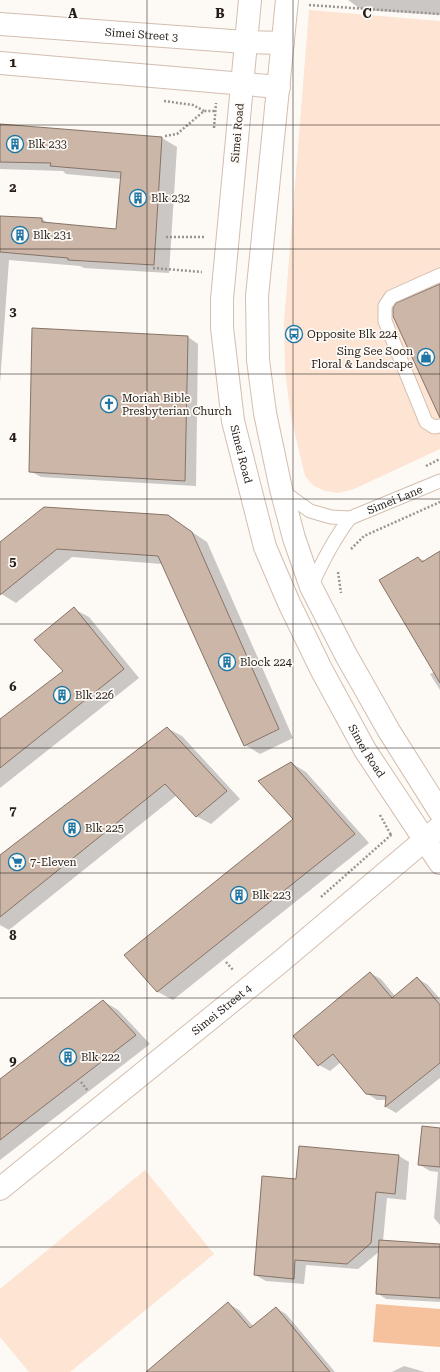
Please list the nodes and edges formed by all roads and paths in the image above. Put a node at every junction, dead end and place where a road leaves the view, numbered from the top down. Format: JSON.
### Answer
{"nodes":[{"id":1,"x":250,"y":0,"type":"edge"},
{"id":2,"x":287,"y":0,"type":"edge"},
{"id":3,"x":306,"y":0,"type":"edge"},
{"id":4,"x":440,"y":14,"type":"edge"},
{"id":5,"x":0,"y":24,"type":"edge"},
{"id":6,"x":245,"y":42,"type":"junction"},
{"id":7,"x":283,"y":43,"type":"junction"},
{"id":8,"x":0,"y":62,"type":"edge"},
{"id":9,"x":242,"y":84,"type":"junction"},
{"id":10,"x":279,"y":87,"type":"junction"},
{"id":11,"x":215,"y":111,"type":"dead end"},
{"id":12,"x":165,"y":136,"type":"dead end"},
{"id":13,"x":166,"y":237,"type":"dead end"},
{"id":14,"x":208,"y":237,"type":"dead end"},
{"id":15,"x":153,"y":268,"type":"dead end"},
{"id":16,"x":205,"y":272,"type":"dead end"},
{"id":17,"x":440,"y":275,"type":"edge"},
{"id":18,"x":257,"y":296,"type":"junction"},
{"id":19,"x":222,"y":299,"type":"junction"},
{"id":20,"x":440,"y":426,"type":"edge"},
{"id":21,"x":440,"y":481,"type":"edge"},
{"id":22,"x":281,"y":489,"type":"junction"},
{"id":23,"x":440,"y":502,"type":"edge"},
{"id":24,"x":350,"y":518,"type":"junction"},
{"id":25,"x":350,"y":551,"type":"dead end"},
{"id":26,"x":340,"y":568,"type":"dead end"},
{"id":27,"x":311,"y":587,"type":"junction"},
{"id":28,"x":341,"y":594,"type":"dead end"},
{"id":29,"x":440,"y":812,"type":"edge"},
{"id":30,"x":433,"y":834,"type":"edge"},
{"id":31,"x":440,"y":863,"type":"edge"},
{"id":32,"x":0,"y":1189,"type":"edge"}],
"edges":[{"from":1,"to":6,"type":"main road","name":"Simei Road"},
{"from":2,"to":7,"type":"main road"},
{"from":3,"to":4,"type":"path"},
{"from":5,"to":6,"type":"main road","name":"Simei Street 3"},
{"from":6,"to":7,"type":"main road","name":"Simei Street 3"},
{"from":6,"to":9,"type":"main road","name":"Simei Road"},
{"from":7,"to":10,"type":"main road"},
{"from":8,"to":9,"type":"main road"},
{"from":9,"to":10,"type":"main road"},
{"from":9,"to":19,"type":"main road","name":"Simei Road"},
{"from":10,"to":18,"type":"main road"},
{"from":11,"to":12,"type":"path"},
{"from":13,"to":14,"type":"path"},
{"from":15,"to":16,"type":"path"},
{"from":17,"to":20,"type":"lane"},
{"from":18,"to":19,"type":"main road"},
{"from":18,"to":22,"type":"main road"},
{"from":19,"to":30,"type":"main road","name":"Simei Road"},
{"from":21,"to":24,"type":"lane","name":"Simei Lane"},
{"from":22,"to":24,"type":"lane","name":"Simei Lane"},
{"from":22,"to":27,"type":"main road"},
{"from":23,"to":25,"type":"path"},
{"from":24,"to":27,"type":"lane","name":"Simei Lane"},
{"from":26,"to":28,"type":"path"},
{"from":27,"to":29,"type":"main road"},
{"from":30,"to":31,"type":"main road","name":"Simei Road"},
{"from":30,"to":32,"type":"main road","name":"Simei Street 4"}]}
